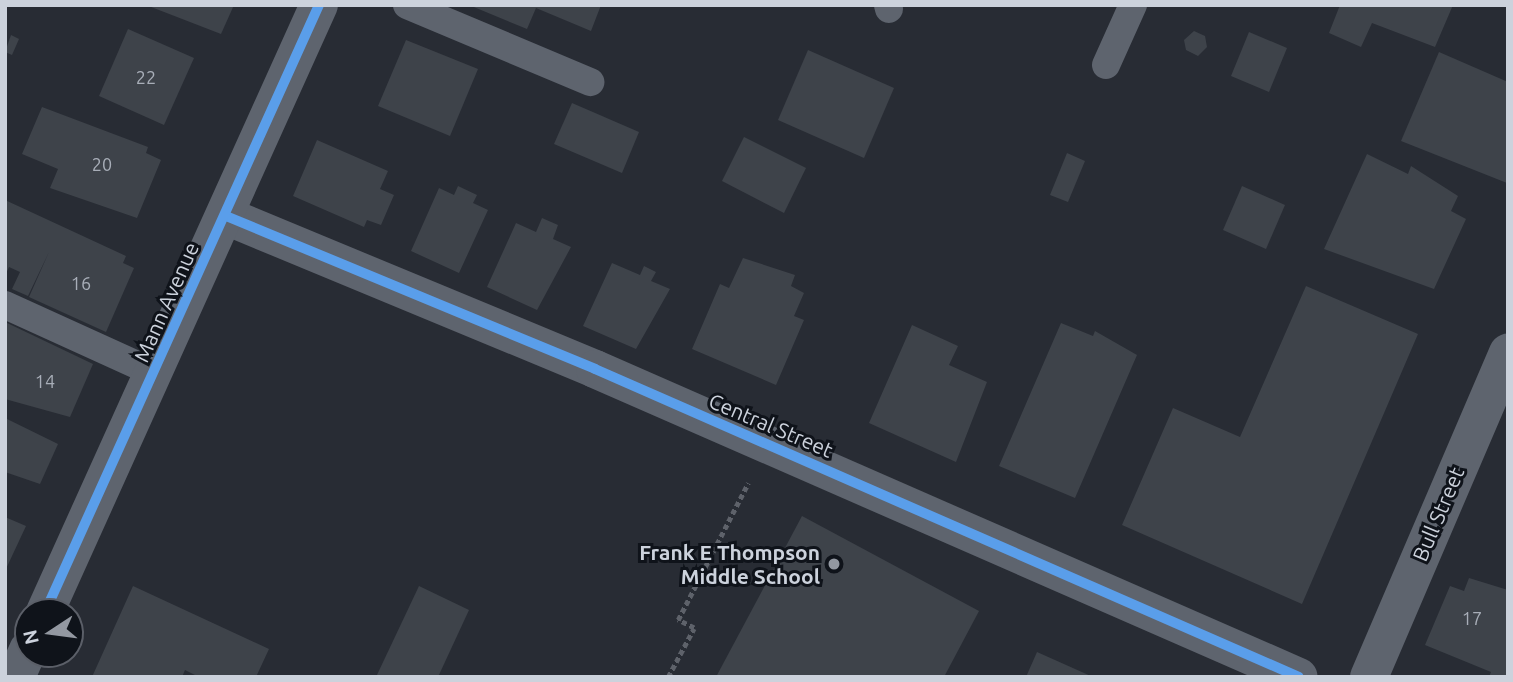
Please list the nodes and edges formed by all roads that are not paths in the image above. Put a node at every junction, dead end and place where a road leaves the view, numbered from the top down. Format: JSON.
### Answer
{"nodes":[{"id":1,"x":318,"y":5,"type":"edge"},
{"id":2,"x":408,"y":5,"type":"edge"},
{"id":3,"x":1133,"y":5,"type":"edge"},
{"id":4,"x":1106,"y":65,"type":"dead end"},
{"id":5,"x":590,"y":82,"type":"dead end"},
{"id":6,"x":226,"y":216,"type":"junction"},
{"id":7,"x":5,"y":304,"type":"edge"},
{"id":8,"x":1508,"y":352,"type":"edge"},
{"id":9,"x":155,"y":373,"type":"junction"},
{"id":10,"x":51,"y":598,"type":"edge"},
{"id":11,"x":1299,"y":677,"type":"edge"},
{"id":12,"x":1369,"y":677,"type":"edge"}],
"edges":[{"from":1,"to":6,"type":"street","name":"Mann Avenue"},
{"from":2,"to":5,"type":"lane"},
{"from":3,"to":4,"type":"lane"},
{"from":6,"to":9,"type":"street","name":"Mann Avenue"},
{"from":6,"to":11,"type":"street","name":"Central Street"},
{"from":7,"to":9,"type":"lane"},
{"from":8,"to":12,"type":"street","name":"Bull Street"},
{"from":9,"to":10,"type":"street","name":"Mann Avenue"}]}
